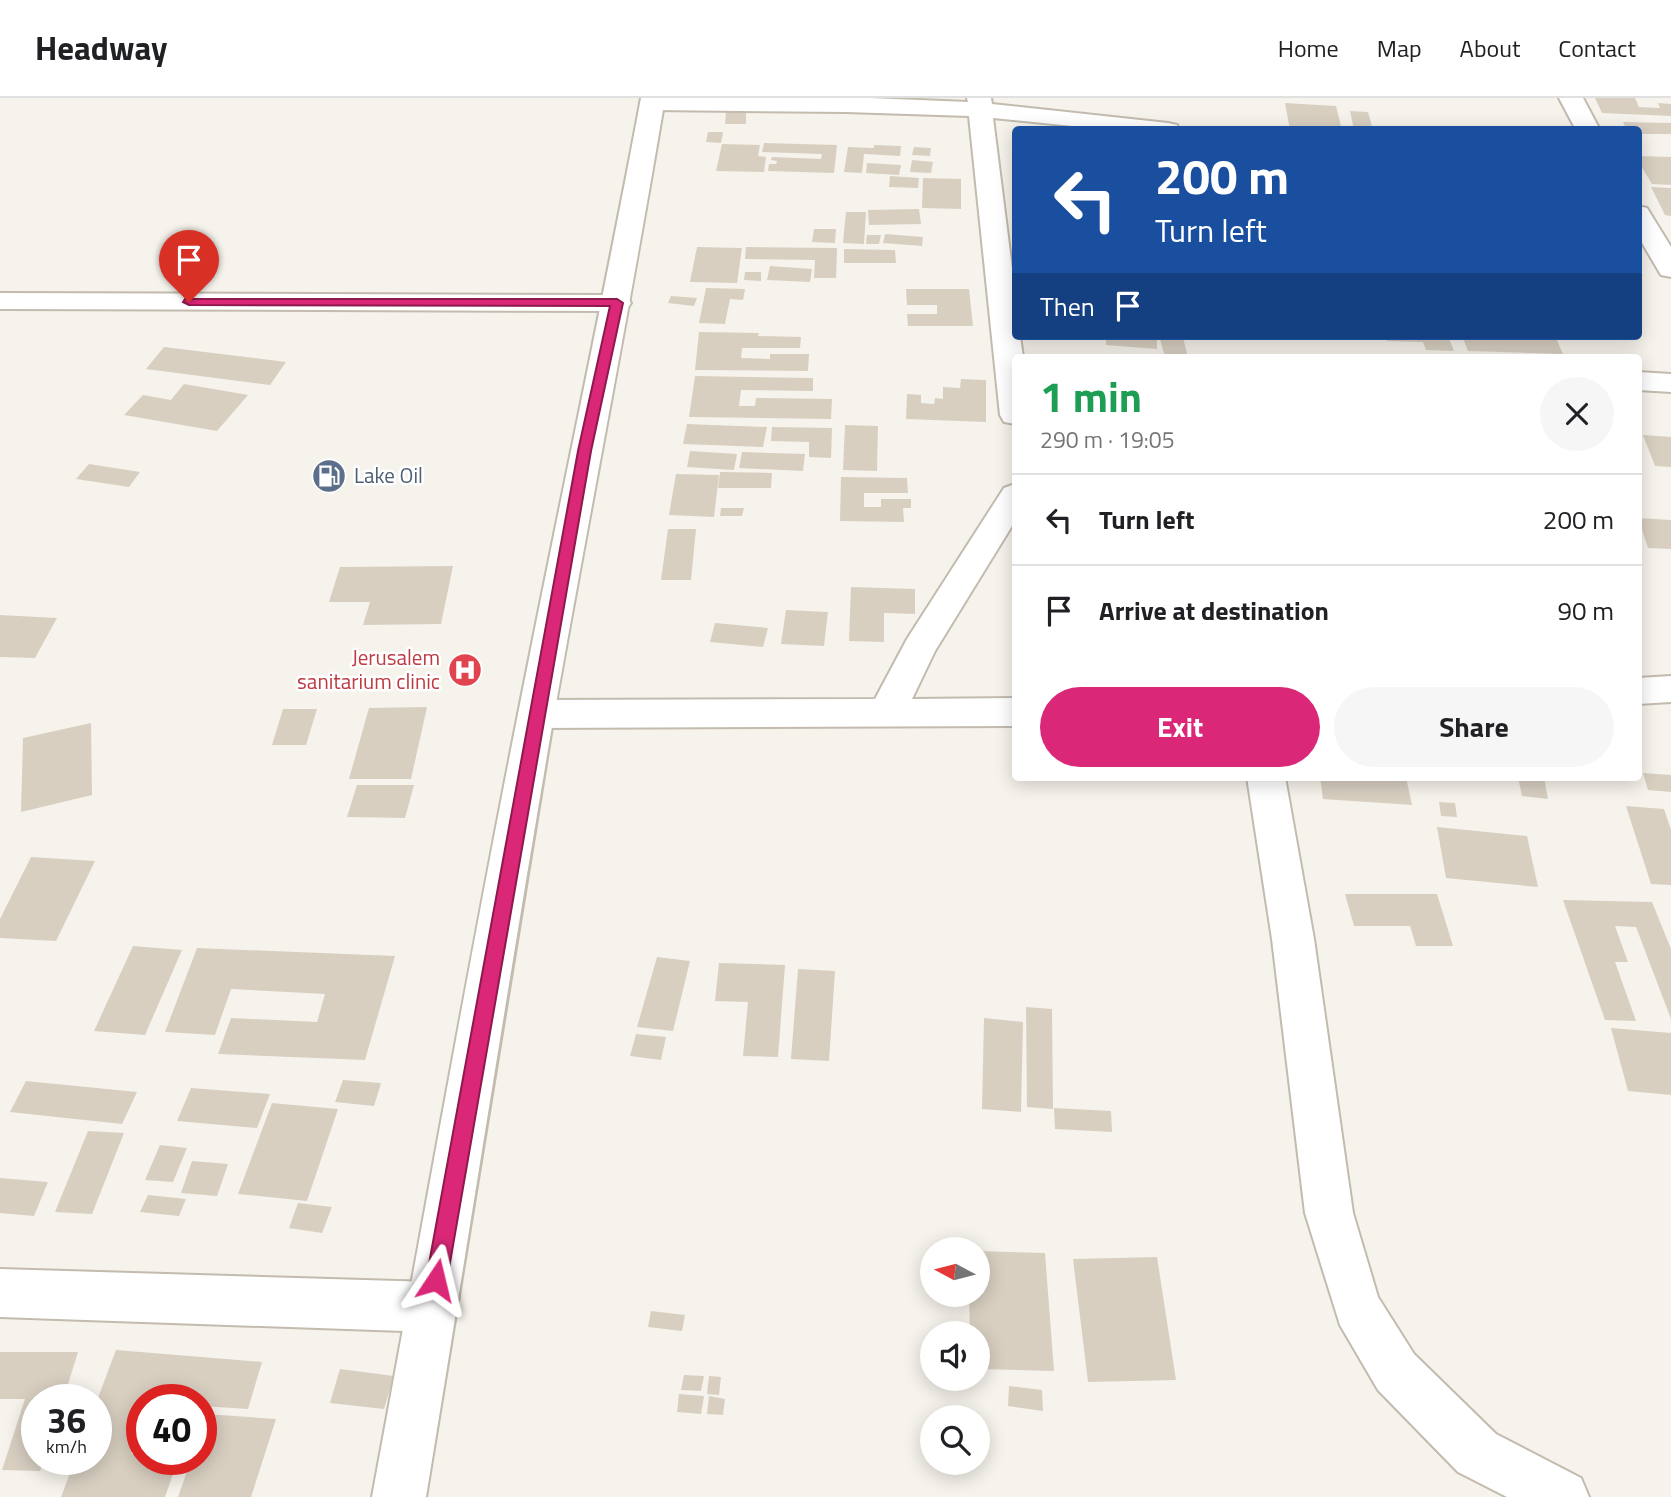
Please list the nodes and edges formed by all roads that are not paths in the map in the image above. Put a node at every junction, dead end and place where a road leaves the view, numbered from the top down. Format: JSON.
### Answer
{"nodes":[{"id":1,"x":1137,"y":98,"type":"edge"},
{"id":2,"x":1571,"y":98,"type":"edge"},
{"id":3,"x":653,"y":100,"type":"edge"},
{"id":4,"x":980,"y":104,"type":"edge"},
{"id":5,"x":1129,"y":124,"type":"junction"},
{"id":6,"x":1142,"y":126,"type":"edge"},
{"id":7,"x":1586,"y":126,"type":"edge"},
{"id":8,"x":1642,"y":221,"type":"edge"},
{"id":9,"x":1671,"y":271,"type":"edge"},
{"id":10,"x":1642,"y":273,"type":"edge"},
{"id":11,"x":0,"y":301,"type":"edge"},
{"id":12,"x":617,"y":303,"type":"junction"},
{"id":13,"x":1642,"y":381,"type":"edge"},
{"id":14,"x":1671,"y":383,"type":"edge"},
{"id":15,"x":1012,"y":388,"type":"edge"},
{"id":16,"x":1012,"y":500,"type":"edge"},
{"id":17,"x":1671,"y":689,"type":"edge"},
{"id":18,"x":1642,"y":691,"type":"edge"},
{"id":19,"x":887,"y":712,"type":"junction"},
{"id":20,"x":1012,"y":712,"type":"edge"},
{"id":21,"x":537,"y":714,"type":"junction"},
{"id":22,"x":1267,"y":781,"type":"edge"},
{"id":23,"x":0,"y":1293,"type":"edge"},
{"id":24,"x":432,"y":1307,"type":"junction"},
{"id":25,"x":400,"y":1497,"type":"edge"},
{"id":26,"x":1562,"y":1497,"type":"edge"}],
"edges":[{"from":1,"to":5,"type":"street"},
{"from":2,"to":7,"type":"street"},
{"from":3,"to":4,"type":"street"},
{"from":3,"to":12,"type":"street"},
{"from":4,"to":5,"type":"street"},
{"from":4,"to":15,"type":"street"},
{"from":5,"to":6,"type":"street"},
{"from":8,"to":9,"type":"street"},
{"from":9,"to":10,"type":"street"},
{"from":11,"to":12,"type":"street"},
{"from":12,"to":21,"type":"street"},
{"from":13,"to":14,"type":"street"},
{"from":16,"to":19,"type":"street"},
{"from":17,"to":18,"type":"street"},
{"from":19,"to":20,"type":"street"},
{"from":19,"to":21,"type":"street"},
{"from":21,"to":24,"type":"street"},
{"from":22,"to":26,"type":"street"},
{"from":23,"to":24,"type":"street"},
{"from":24,"to":25,"type":"street"}]}
